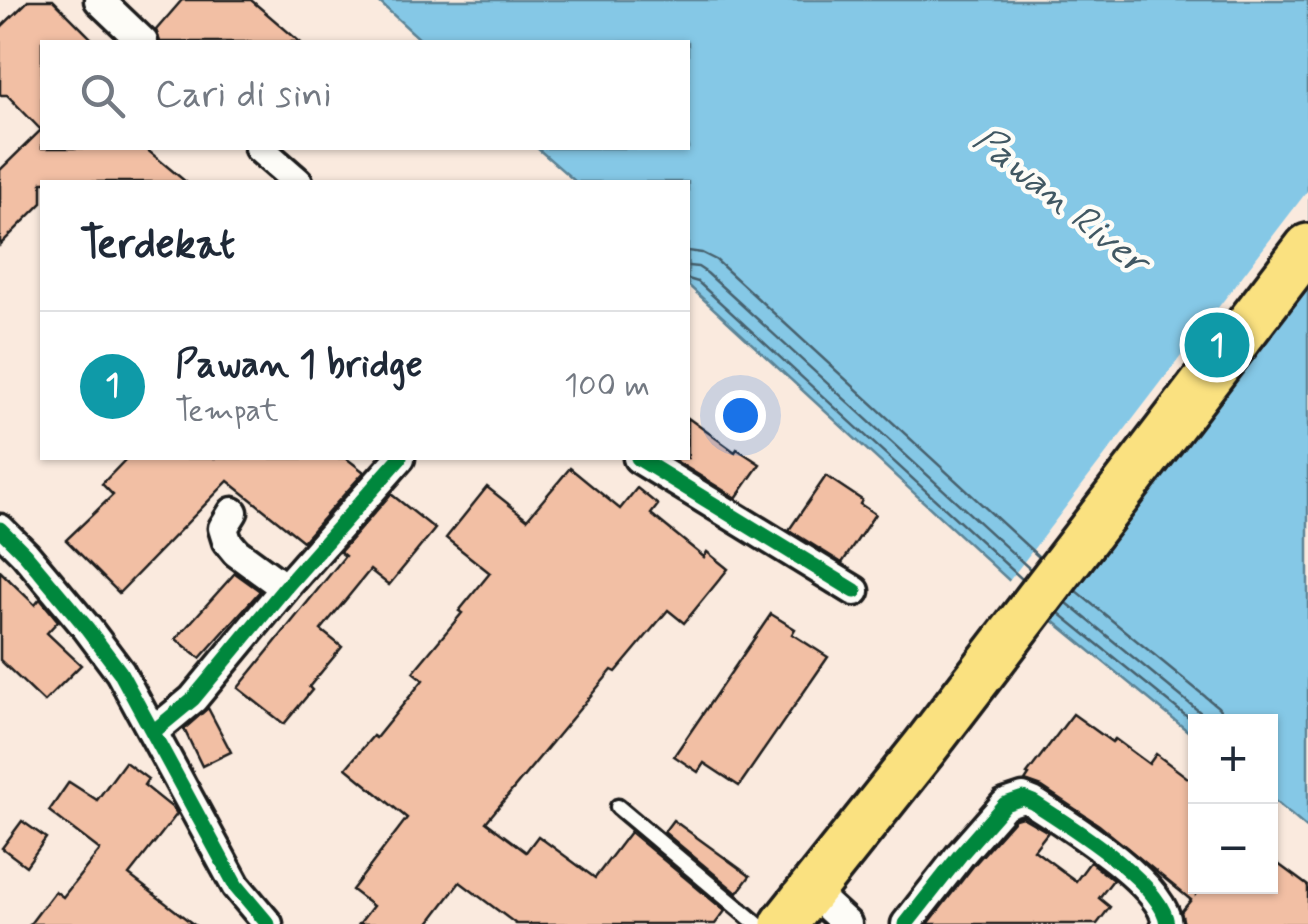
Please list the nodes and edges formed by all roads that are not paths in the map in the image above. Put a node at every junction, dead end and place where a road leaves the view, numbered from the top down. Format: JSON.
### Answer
{"nodes":[{"id":1,"x":99,"y":0,"type":"edge"},
{"id":2,"x":141,"y":40,"type":"edge"},
{"id":3,"x":261,"y":150,"type":"edge"},
{"id":4,"x":296,"y":180,"type":"edge"},
{"id":5,"x":1308,"y":247,"type":"edge"},
{"id":6,"x":398,"y":460,"type":"edge"},
{"id":7,"x":641,"y":460,"type":"edge"},
{"id":8,"x":233,"y":512,"type":"dead end"},
{"id":9,"x":0,"y":529,"type":"edge"},
{"id":10,"x":285,"y":588,"type":"junction"},
{"id":11,"x":855,"y":591,"type":"dead end"},
{"id":12,"x":153,"y":732,"type":"junction"},
{"id":13,"x":618,"y":807,"type":"dead end"},
{"id":14,"x":797,"y":908,"type":"edge"},
{"id":15,"x":268,"y":924,"type":"edge"},
{"id":16,"x":757,"y":924,"type":"edge"},
{"id":17,"x":847,"y":924,"type":"edge"},
{"id":18,"x":906,"y":924,"type":"edge"},
{"id":19,"x":1166,"y":924,"type":"edge"}],
"edges":[{"from":1,"to":2,"type":"street"},
{"from":3,"to":4,"type":"street"},
{"from":5,"to":14,"type":"main road"},
{"from":6,"to":10,"type":"street"},
{"from":7,"to":11,"type":"street"},
{"from":8,"to":10,"type":"street"},
{"from":9,"to":12,"type":"street"},
{"from":10,"to":12,"type":"street"},
{"from":12,"to":15,"type":"street"},
{"from":13,"to":16,"type":"lane"},
{"from":14,"to":17,"type":"street"},
{"from":18,"to":19,"type":"street"}]}
